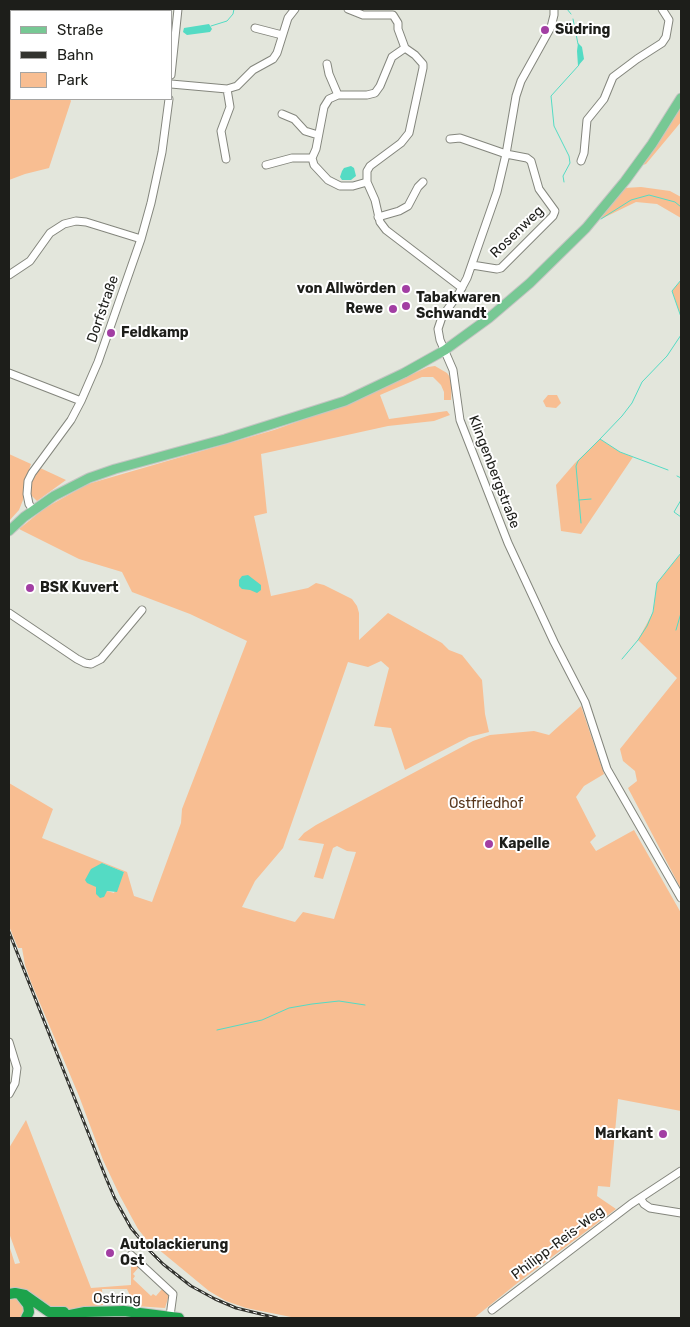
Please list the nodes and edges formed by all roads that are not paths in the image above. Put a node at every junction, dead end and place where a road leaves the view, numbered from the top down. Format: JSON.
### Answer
{"nodes":[{"id":1,"x":178,"y":9,"type":"edge"},
{"id":2,"x":295,"y":9,"type":"edge"},
{"id":3,"x":348,"y":9,"type":"edge"},
{"id":4,"x":554,"y":9,"type":"edge"},
{"id":5,"x":662,"y":9,"type":"edge"},
{"id":6,"x":255,"y":28,"type":"dead end"},
{"id":7,"x":173,"y":32,"type":"edge"},
{"id":8,"x":282,"y":35,"type":"junction"},
{"id":9,"x":405,"y":48,"type":"junction"},
{"id":10,"x":172,"y":54,"type":"edge"},
{"id":11,"x":327,"y":64,"type":"dead end"},
{"id":12,"x":172,"y":84,"type":"edge"},
{"id":13,"x":227,"y":89,"type":"junction"},
{"id":14,"x":338,"y":95,"type":"junction"},
{"id":15,"x":681,"y":98,"type":"edge"},
{"id":16,"x":169,"y":100,"type":"edge"},
{"id":17,"x":282,"y":114,"type":"dead end"},
{"id":18,"x":318,"y":135,"type":"junction"},
{"id":19,"x":450,"y":139,"type":"dead end"},
{"id":20,"x":506,"y":154,"type":"junction"},
{"id":21,"x":312,"y":158,"type":"junction"},
{"id":22,"x":226,"y":159,"type":"dead end"},
{"id":23,"x":581,"y":161,"type":"dead end"},
{"id":24,"x":266,"y":165,"type":"dead end"},
{"id":25,"x":367,"y":182,"type":"junction"},
{"id":26,"x":423,"y":182,"type":"dead end"},
{"id":27,"x":378,"y":217,"type":"junction"},
{"id":28,"x":141,"y":239,"type":"junction"},
{"id":29,"x":472,"y":265,"type":"junction"},
{"id":30,"x":9,"y":274,"type":"edge"},
{"id":31,"x":462,"y":288,"type":"junction"},
{"id":32,"x":445,"y":350,"type":"junction"},
{"id":33,"x":9,"y":374,"type":"edge"},
{"id":34,"x":81,"y":401,"type":"junction"},
{"id":35,"x":33,"y":510,"type":"junction"},
{"id":36,"x":9,"y":530,"type":"edge"},
{"id":37,"x":142,"y":610,"type":"dead end"},
{"id":38,"x":9,"y":613,"type":"edge"},
{"id":39,"x":681,"y":898,"type":"edge"},
{"id":40,"x":9,"y":1042,"type":"edge"},
{"id":41,"x":11,"y":1054,"type":"edge"},
{"id":42,"x":9,"y":1094,"type":"edge"},
{"id":43,"x":681,"y":1172,"type":"edge"},
{"id":44,"x":640,"y":1198,"type":"junction"},
{"id":45,"x":681,"y":1213,"type":"edge"},
{"id":46,"x":131,"y":1255,"type":"dead end"},
{"id":47,"x":14,"y":1294,"type":"edge"},
{"id":48,"x":492,"y":1310,"type":"dead end"},
{"id":49,"x":85,"y":1312,"type":"junction"},
{"id":50,"x":174,"y":1317,"type":"edge"},
{"id":51,"x":26,"y":1318,"type":"edge"},
{"id":52,"x":54,"y":1318,"type":"edge"}],
"edges":[{"from":1,"to":7,"type":"street"},
{"from":2,"to":8,"type":"street"},
{"from":3,"to":9,"type":"street"},
{"from":4,"to":20,"type":"street","name":"Klingenbergstraße"},
{"from":5,"to":23,"type":"street"},
{"from":6,"to":8,"type":"street"},
{"from":7,"to":10,"type":"street"},
{"from":8,"to":13,"type":"street"},
{"from":9,"to":14,"type":"street"},
{"from":9,"to":25,"type":"street"},
{"from":11,"to":14,"type":"street"},
{"from":12,"to":13,"type":"street"},
{"from":13,"to":22,"type":"street"},
{"from":14,"to":18,"type":"street"},
{"from":15,"to":32,"type":"main road"},
{"from":16,"to":28,"type":"street","name":"Dorfstraße"},
{"from":17,"to":18,"type":"street"},
{"from":18,"to":21,"type":"street"},
{"from":19,"to":20,"type":"street"},
{"from":20,"to":29,"type":"street","name":"Klingenbergstraße"},
{"from":20,"to":29,"type":"street","name":"Rosenweg"},
{"from":21,"to":24,"type":"street"},
{"from":21,"to":25,"type":"street"},
{"from":25,"to":27,"type":"street"},
{"from":26,"to":27,"type":"street"},
{"from":27,"to":31,"type":"street"},
{"from":28,"to":30,"type":"street"},
{"from":28,"to":34,"type":"street","name":"Dorfstraße"},
{"from":29,"to":31,"type":"street","name":"Klingenbergstraße"},
{"from":31,"to":32,"type":"street","name":"Klingenbergstraße"},
{"from":32,"to":35,"type":"main road"},
{"from":32,"to":39,"type":"street","name":"Klingenbergstraße"},
{"from":33,"to":34,"type":"street"},
{"from":34,"to":35,"type":"street","name":"Dorfstraße"},
{"from":35,"to":36,"type":"main road"},
{"from":37,"to":38,"type":"street"},
{"from":40,"to":41,"type":"street"},
{"from":41,"to":42,"type":"street"},
{"from":43,"to":44,"type":"street","name":"Philipp-Reis-Weg"},
{"from":44,"to":45,"type":"street"},
{"from":44,"to":48,"type":"street","name":"Philipp-Reis-Weg"},
{"from":46,"to":50,"type":"street"},
{"from":47,"to":49,"type":"highway"},
{"from":47,"to":51,"type":"highway"},
{"from":49,"to":50,"type":"highway","name":"Ostring"},
{"from":49,"to":52,"type":"highway","name":"Ostring"}]}
